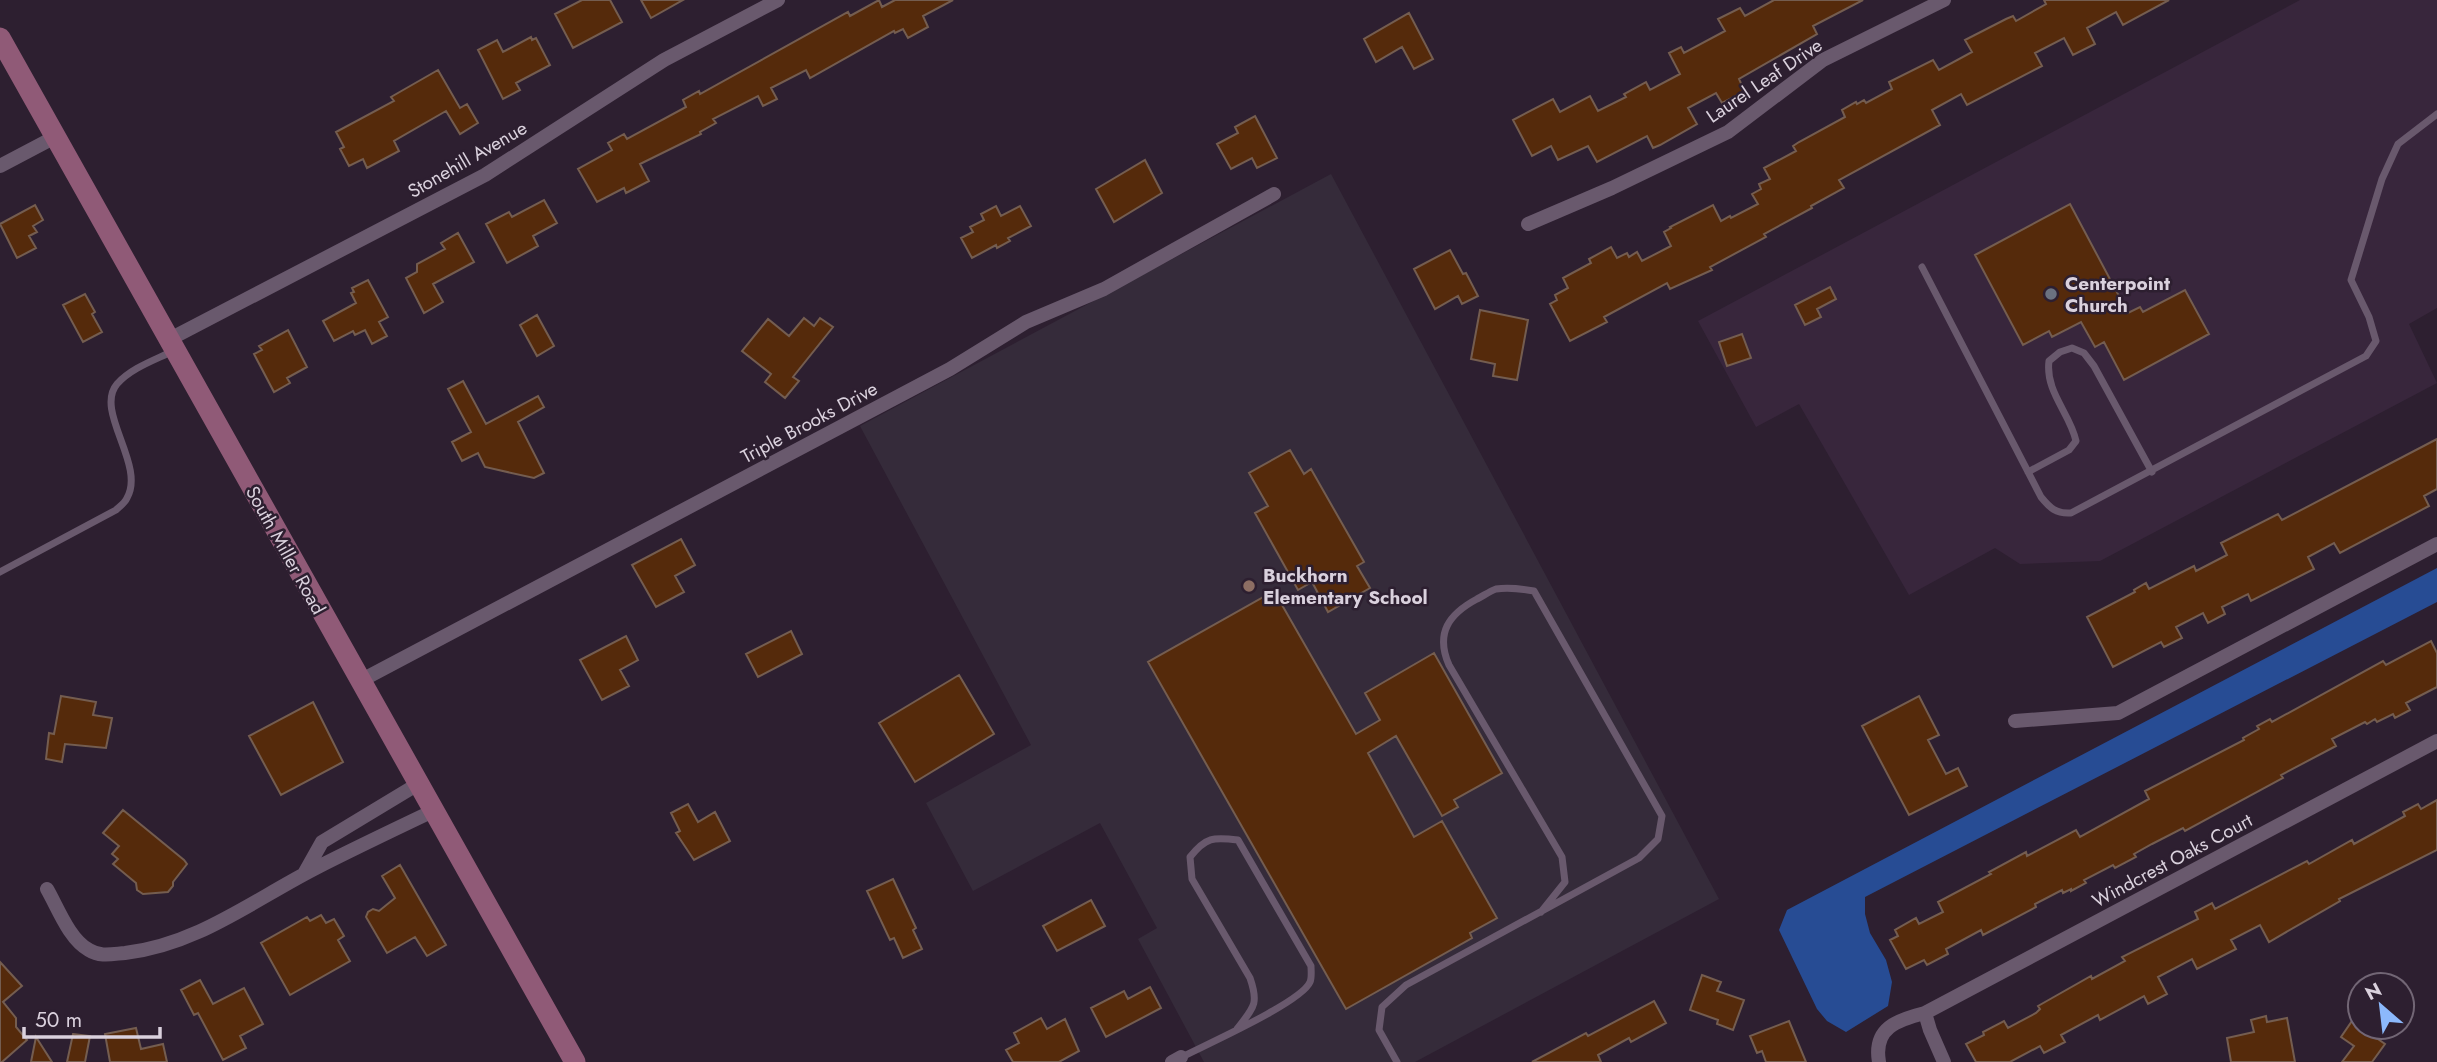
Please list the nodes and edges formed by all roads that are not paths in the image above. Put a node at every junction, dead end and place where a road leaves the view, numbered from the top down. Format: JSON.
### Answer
{"nodes":[{"id":1,"x":778,"y":0,"type":"edge"},
{"id":2,"x":1944,"y":0,"type":"edge"},
{"id":3,"x":0,"y":37,"type":"edge"},
{"id":4,"x":2437,"y":114,"type":"edge"},
{"id":5,"x":55,"y":137,"type":"junction"},
{"id":6,"x":0,"y":166,"type":"edge"},
{"id":7,"x":1274,"y":194,"type":"dead end"},
{"id":8,"x":1528,"y":224,"type":"dead end"},
{"id":9,"x":1922,"y":267,"type":"dead end"},
{"id":10,"x":171,"y":345,"type":"junction"},
{"id":11,"x":2028,"y":471,"type":"junction"},
{"id":12,"x":2152,"y":472,"type":"junction"},
{"id":13,"x":2437,"y":544,"type":"edge"},
{"id":14,"x":0,"y":572,"type":"edge"},
{"id":15,"x":360,"y":681,"type":"junction"},
{"id":16,"x":2015,"y":720,"type":"dead end"},
{"id":17,"x":2437,"y":741,"type":"edge"},
{"id":18,"x":418,"y":784,"type":"junction"},
{"id":19,"x":433,"y":811,"type":"junction"},
{"id":20,"x":357,"y":819,"type":"junction"},
{"id":21,"x":369,"y":840,"type":"junction"},
{"id":22,"x":304,"y":874,"type":"junction"},
{"id":23,"x":47,"y":889,"type":"dead end"},
{"id":24,"x":1541,"y":912,"type":"junction"},
{"id":25,"x":1925,"y":1013,"type":"junction"},
{"id":26,"x":1237,"y":1028,"type":"junction"},
{"id":27,"x":1176,"y":1060,"type":"edge"},
{"id":28,"x":575,"y":1062,"type":"edge"},
{"id":29,"x":1397,"y":1062,"type":"edge"},
{"id":30,"x":1880,"y":1062,"type":"edge"},
{"id":31,"x":1944,"y":1062,"type":"edge"}],
"edges":[{"from":1,"to":10,"type":"street","name":"Stonehill Avenue"},
{"from":2,"to":8,"type":"street","name":"Laurel Leaf Drive"},
{"from":3,"to":5,"type":"street","name":"South Miller Road"},
{"from":4,"to":12,"type":"lane"},
{"from":5,"to":6,"type":"street"},
{"from":5,"to":10,"type":"street","name":"South Miller Road"},
{"from":7,"to":15,"type":"street","name":"Triple Brooks Drive"},
{"from":9,"to":11,"type":"lane"},
{"from":10,"to":14,"type":"lane"},
{"from":10,"to":15,"type":"street","name":"South Miller Road"},
{"from":11,"to":12,"type":"lane"},
{"from":11,"to":12,"type":"lane"},
{"from":13,"to":16,"type":"street"},
{"from":15,"to":18,"type":"street","name":"South Miller Road"},
{"from":17,"to":25,"type":"street","name":"Windcrest Oaks Court"},
{"from":18,"to":19,"type":"street","name":"South Miller Road"},
{"from":18,"to":20,"type":"street"},
{"from":19,"to":21,"type":"street"},
{"from":19,"to":28,"type":"street","name":"South Miller Road"},
{"from":20,"to":21,"type":"street"},
{"from":20,"to":22,"type":"street"},
{"from":21,"to":22,"type":"street"},
{"from":22,"to":23,"type":"street"},
{"from":24,"to":24,"type":"lane"},
{"from":24,"to":29,"type":"lane"},
{"from":25,"to":30,"type":"street","name":"Windcrest Oaks Court"},
{"from":25,"to":31,"type":"street"},
{"from":26,"to":26,"type":"lane"},
{"from":26,"to":27,"type":"lane"}]}
